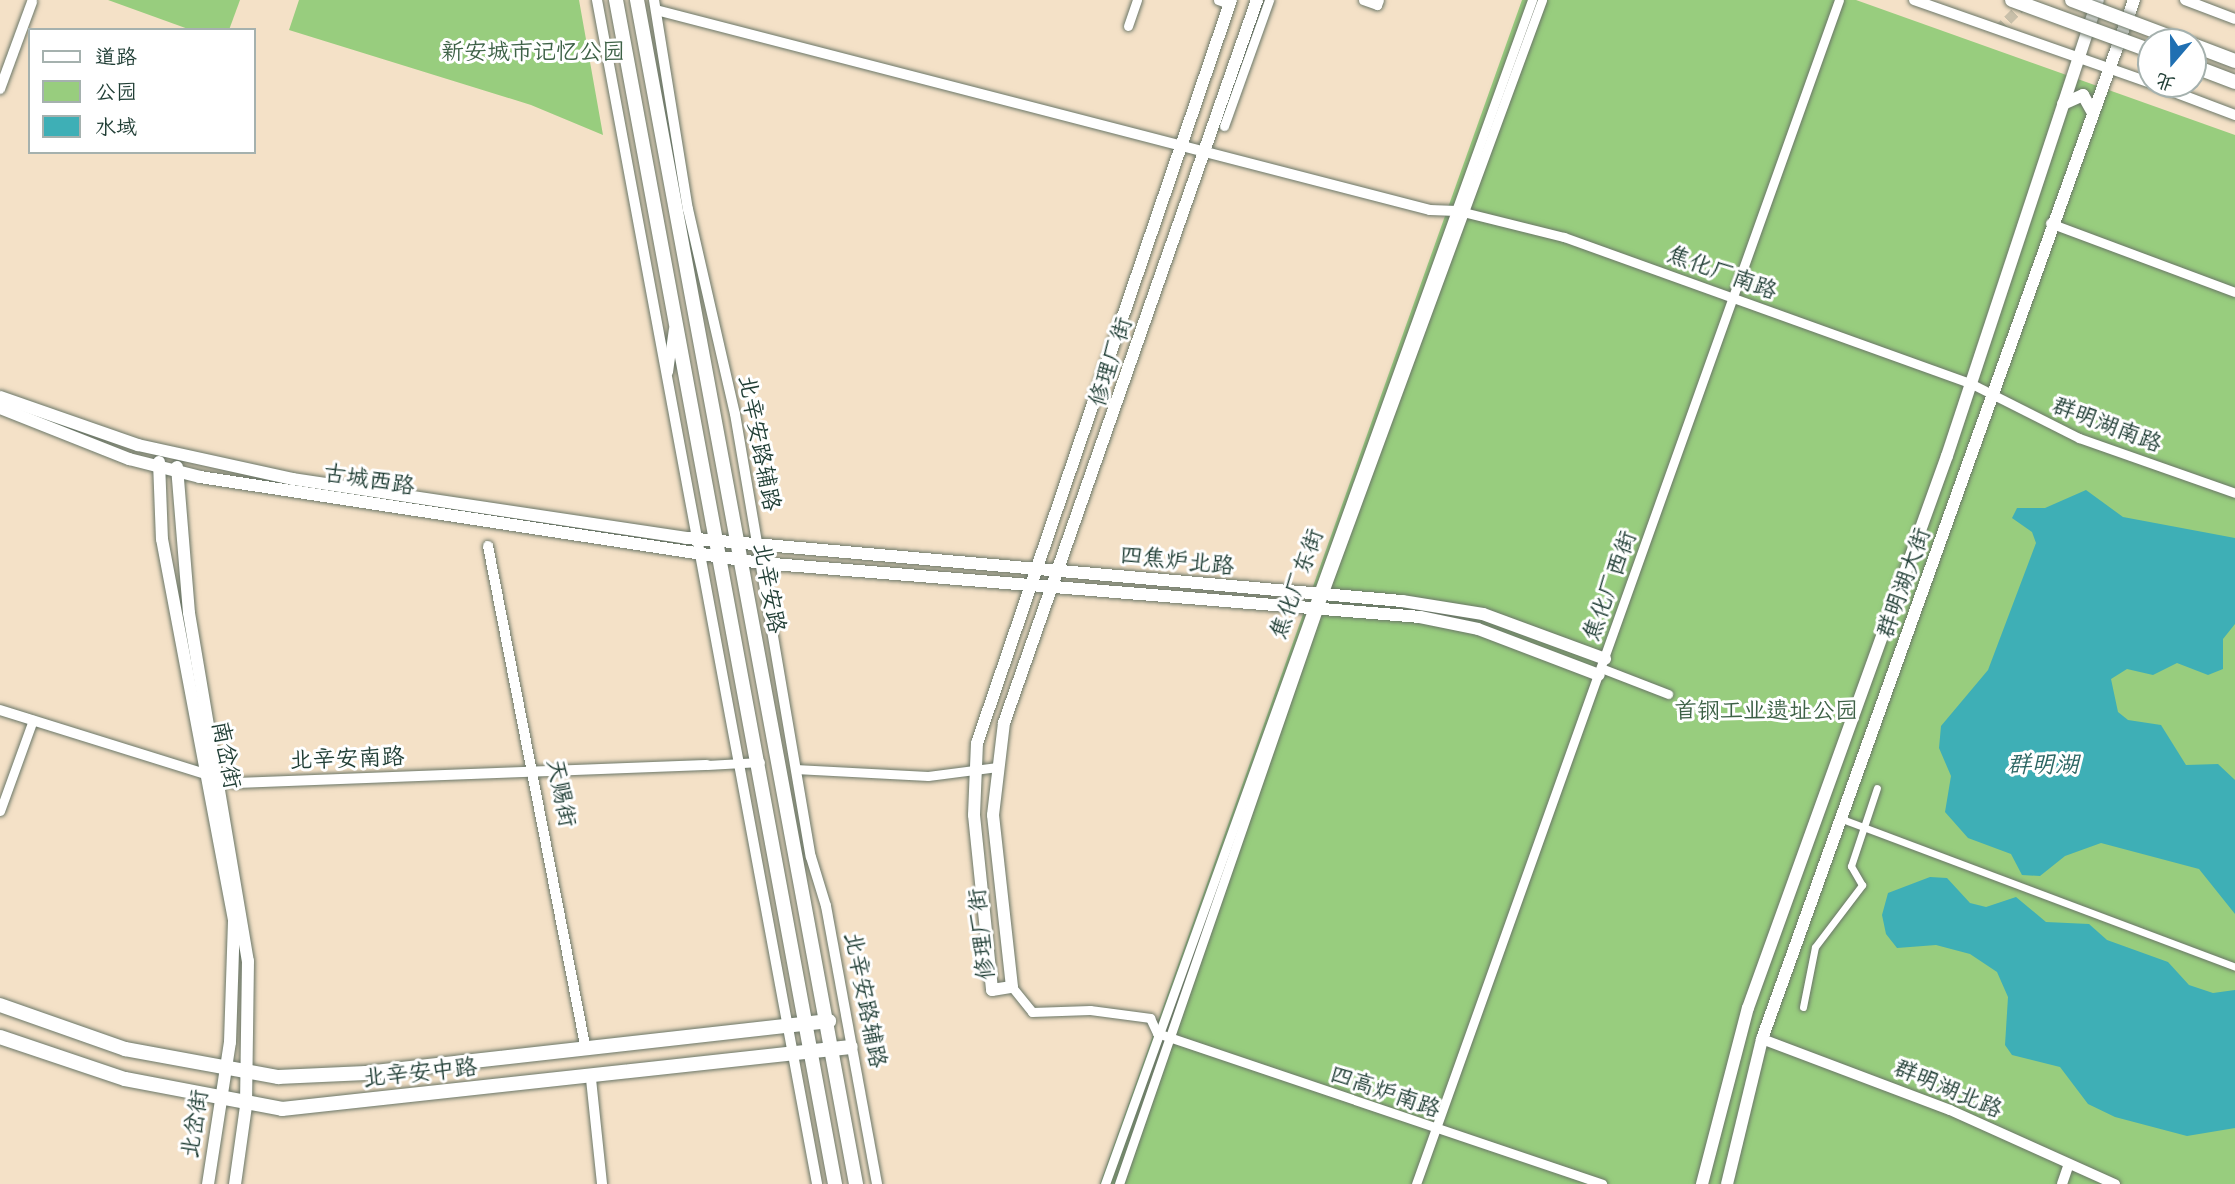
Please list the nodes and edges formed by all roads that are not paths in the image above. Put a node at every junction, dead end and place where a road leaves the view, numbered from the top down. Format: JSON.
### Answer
{"nodes":[{"id":1,"x":597,"y":0,"type":"edge"},
{"id":2,"x":616,"y":0,"type":"edge"},
{"id":3,"x":637,"y":0,"type":"edge"},
{"id":4,"x":1137,"y":0,"type":"edge"},
{"id":5,"x":1257,"y":0,"type":"edge"},
{"id":6,"x":1269,"y":0,"type":"edge"},
{"id":7,"x":1363,"y":0,"type":"edge"},
{"id":8,"x":1379,"y":0,"type":"edge"},
{"id":9,"x":1532,"y":0,"type":"edge"},
{"id":10,"x":1542,"y":0,"type":"edge"},
{"id":11,"x":1839,"y":0,"type":"edge"},
{"id":12,"x":1914,"y":0,"type":"edge"},
{"id":13,"x":2012,"y":0,"type":"edge"},
{"id":14,"x":2072,"y":0,"type":"edge"},
{"id":15,"x":2098,"y":0,"type":"edge"},
{"id":16,"x":2134,"y":0,"type":"edge"},
{"id":17,"x":2185,"y":0,"type":"edge"},
{"id":18,"x":1226,"y":1,"type":"edge"},
{"id":19,"x":32,"y":2,"type":"dead end"},
{"id":20,"x":655,"y":5,"type":"edge"},
{"id":21,"x":2235,"y":19,"type":"edge"},
{"id":22,"x":1128,"y":26,"type":"dead end"},
{"id":23,"x":2147,"y":28,"type":"edge"},
{"id":24,"x":2137,"y":46,"type":"edge"},
{"id":25,"x":2207,"y":50,"type":"edge"},
{"id":26,"x":2078,"y":60,"type":"junction"},
{"id":27,"x":2235,"y":61,"type":"edge"},
{"id":28,"x":2109,"y":69,"type":"junction"},
{"id":29,"x":2207,"y":71,"type":"edge"},
{"id":30,"x":2137,"y":79,"type":"edge"},
{"id":31,"x":2235,"y":82,"type":"edge"},
{"id":32,"x":0,"y":89,"type":"edge"},
{"id":33,"x":2189,"y":98,"type":"edge"},
{"id":34,"x":2063,"y":104,"type":"junction"},
{"id":35,"x":2093,"y":114,"type":"junction"},
{"id":36,"x":2235,"y":115,"type":"edge"},
{"id":37,"x":1224,"y":126,"type":"dead end"},
{"id":38,"x":1181,"y":147,"type":"junction"},
{"id":39,"x":1202,"y":152,"type":"junction"},
{"id":40,"x":688,"y":209,"type":"junction"},
{"id":41,"x":1460,"y":211,"type":"junction"},
{"id":42,"x":2050,"y":223,"type":"junction"},
{"id":43,"x":664,"y":275,"type":"junction"},
{"id":44,"x":647,"y":276,"type":"junction"},
{"id":45,"x":685,"y":281,"type":"junction"},
{"id":46,"x":2235,"y":292,"type":"edge"},
{"id":47,"x":1734,"y":297,"type":"junction"},
{"id":48,"x":674,"y":326,"type":"junction"},
{"id":49,"x":666,"y":381,"type":"junction"},
{"id":50,"x":1970,"y":383,"type":"junction"},
{"id":51,"x":1991,"y":396,"type":"junction"},
{"id":52,"x":0,"y":397,"type":"edge"},
{"id":53,"x":0,"y":408,"type":"edge"},
{"id":54,"x":159,"y":450,"type":"junction"},
{"id":55,"x":177,"y":455,"type":"junction"},
{"id":56,"x":159,"y":467,"type":"junction"},
{"id":57,"x":177,"y":473,"type":"junction"},
{"id":58,"x":2235,"y":493,"type":"edge"},
{"id":59,"x":714,"y":539,"type":"junction"},
{"id":60,"x":737,"y":540,"type":"junction"},
{"id":61,"x":757,"y":541,"type":"junction"},
{"id":62,"x":697,"y":545,"type":"junction"},
{"id":63,"x":488,"y":546,"type":"dead end"},
{"id":64,"x":718,"y":555,"type":"junction"},
{"id":65,"x":740,"y":560,"type":"junction"},
{"id":66,"x":761,"y":564,"type":"junction"},
{"id":67,"x":1033,"y":569,"type":"junction"},
{"id":68,"x":1058,"y":571,"type":"junction"},
{"id":69,"x":1027,"y":586,"type":"junction"},
{"id":70,"x":1051,"y":588,"type":"junction"},
{"id":71,"x":1318,"y":594,"type":"junction"},
{"id":72,"x":1313,"y":609,"type":"junction"},
{"id":73,"x":1602,"y":667,"type":"junction"},
{"id":74,"x":1668,"y":694,"type":"dead end"},
{"id":75,"x":0,"y":709,"type":"edge"},
{"id":76,"x":33,"y":720,"type":"junction"},
{"id":77,"x":761,"y":762,"type":"junction"},
{"id":78,"x":735,"y":763,"type":"junction"},
{"id":79,"x":708,"y":765,"type":"joint"},
{"id":80,"x":997,"y":767,"type":"junction"},
{"id":81,"x":795,"y":769,"type":"junction"},
{"id":82,"x":973,"y":770,"type":"junction"},
{"id":83,"x":536,"y":774,"type":"junction"},
{"id":84,"x":214,"y":780,"type":"junction"},
{"id":85,"x":1877,"y":789,"type":"dead end"},
{"id":86,"x":0,"y":811,"type":"edge"},
{"id":87,"x":1842,"y":819,"type":"junction"},
{"id":88,"x":788,"y":826,"type":"junction"},
{"id":89,"x":1864,"y":826,"type":"junction"},
{"id":90,"x":2235,"y":967,"type":"edge"},
{"id":91,"x":1012,"y":987,"type":"junction"},
{"id":92,"x":0,"y":1005,"type":"edge"},
{"id":93,"x":1802,"y":1007,"type":"dead end"},
{"id":94,"x":829,"y":1021,"type":"junction"},
{"id":95,"x":808,"y":1025,"type":"junction"},
{"id":96,"x":789,"y":1027,"type":"junction"},
{"id":97,"x":1157,"y":1033,"type":"junction"},
{"id":98,"x":0,"y":1037,"type":"edge"},
{"id":99,"x":1168,"y":1037,"type":"junction"},
{"id":100,"x":1762,"y":1039,"type":"junction"},
{"id":101,"x":851,"y":1046,"type":"junction"},
{"id":102,"x":586,"y":1050,"type":"junction"},
{"id":103,"x":835,"y":1050,"type":"junction"},
{"id":104,"x":812,"y":1054,"type":"junction"},
{"id":105,"x":793,"y":1057,"type":"junction"},
{"id":106,"x":224,"y":1070,"type":"junction"},
{"id":107,"x":246,"y":1073,"type":"junction"},
{"id":108,"x":591,"y":1079,"type":"junction"},
{"id":109,"x":220,"y":1100,"type":"junction"},
{"id":110,"x":246,"y":1106,"type":"junction"},
{"id":111,"x":1436,"y":1130,"type":"junction"},
{"id":112,"x":2068,"y":1167,"type":"junction"},
{"id":113,"x":208,"y":1184,"type":"edge"},
{"id":114,"x":235,"y":1184,"type":"edge"},
{"id":115,"x":601,"y":1184,"type":"edge"},
{"id":116,"x":817,"y":1184,"type":"edge"},
{"id":117,"x":835,"y":1184,"type":"edge"},
{"id":118,"x":856,"y":1184,"type":"edge"},
{"id":119,"x":877,"y":1184,"type":"edge"},
{"id":120,"x":1105,"y":1184,"type":"edge"},
{"id":121,"x":1119,"y":1184,"type":"edge"},
{"id":122,"x":1416,"y":1184,"type":"edge"},
{"id":123,"x":1602,"y":1184,"type":"edge"},
{"id":124,"x":1702,"y":1184,"type":"edge"},
{"id":125,"x":1727,"y":1184,"type":"edge"},
{"id":126,"x":2062,"y":1184,"type":"edge"},
{"id":127,"x":2115,"y":1184,"type":"edge"}],
"edges":[{"from":1,"to":44,"type":"street"},
{"from":2,"to":43,"type":"main road","name":"北辛安路"},
{"from":3,"to":45,"type":"main road","name":"北辛安路"},
{"from":4,"to":22,"type":"street"},
{"from":5,"to":39,"type":"main road","name":"修理厂街"},
{"from":6,"to":37,"type":"street"},
{"from":7,"to":8,"type":"street"},
{"from":9,"to":41,"type":"street","name":"焦化厂东街"},
{"from":10,"to":41,"type":"street","name":"焦化厂东街"},
{"from":11,"to":47,"type":"street","name":"焦化厂西街"},
{"from":12,"to":26,"type":"street"},
{"from":13,"to":24,"type":"main road","bridge":true},
{"from":14,"to":23,"type":"main road","bridge":true},
{"from":15,"to":26,"type":"main road","name":"群明湖大街"},
{"from":16,"to":28,"type":"main road","name":"群明湖大街"},
{"from":17,"to":21,"type":"street"},
{"from":18,"to":38,"type":"main road","name":"修理厂街"},
{"from":19,"to":32,"type":"street"},
{"from":20,"to":38,"type":"street"},
{"from":20,"to":40,"type":"street","name":"北辛安路辅路"},
{"from":25,"to":27,"type":"main road"},
{"from":26,"to":28,"type":"street"},
{"from":26,"to":34,"type":"main road","name":"群明湖大街"},
{"from":28,"to":30,"type":"street"},
{"from":28,"to":35,"type":"main road","name":"群明湖大街"},
{"from":29,"to":31,"type":"main road"},
{"from":33,"to":36,"type":"street"},
{"from":34,"to":35,"type":"main road"},
{"from":34,"to":50,"type":"main road","name":"群明湖大街"},
{"from":35,"to":42,"type":"main road","name":"群明湖大街"},
{"from":38,"to":39,"type":"street"},
{"from":38,"to":67,"type":"main road","name":"修理厂街"},
{"from":39,"to":41,"type":"street"},
{"from":39,"to":68,"type":"main road","name":"修理厂街"},
{"from":40,"to":45,"type":"street"},
{"from":40,"to":61,"type":"street","name":"北辛安路辅路"},
{"from":41,"to":47,"type":"street","name":"焦化厂南路"},
{"from":41,"to":71,"type":"street","name":"焦化厂东街"},
{"from":42,"to":46,"type":"street"},
{"from":42,"to":51,"type":"main road","name":"群明湖大街"},
{"from":43,"to":44,"type":"street"},
{"from":43,"to":48,"type":"main road","name":"北辛安路"},
{"from":44,"to":49,"type":"street"},
{"from":45,"to":60,"type":"main road","name":"北辛安路"},
{"from":47,"to":50,"type":"street","name":"焦化厂南路"},
{"from":47,"to":73,"type":"street","name":"焦化厂西街"},
{"from":48,"to":49,"type":"street"},
{"from":48,"to":59,"type":"main road","name":"北辛安路"},
{"from":49,"to":62,"type":"street"},
{"from":50,"to":51,"type":"street","name":"群明湖南路"},
{"from":50,"to":124,"type":"main road","name":"群明湖大街"},
{"from":51,"to":58,"type":"street","name":"群明湖南路"},
{"from":51,"to":87,"type":"main road","name":"群明湖大街"},
{"from":52,"to":54,"type":"main road","name":"古城西路"},
{"from":53,"to":56,"type":"main road","name":"古城西路"},
{"from":54,"to":55,"type":"main road","name":"古城西路"},
{"from":54,"to":56,"type":"main road","name":"南岔街"},
{"from":55,"to":57,"type":"main road","name":"南岔街"},
{"from":55,"to":62,"type":"main road","name":"古城西路"},
{"from":56,"to":57,"type":"main road","name":"古城西路"},
{"from":56,"to":84,"type":"main road","name":"南岔街"},
{"from":57,"to":62,"type":"main road","name":"古城西路"},
{"from":57,"to":84,"type":"main road","name":"南岔街"},
{"from":59,"to":60,"type":"main road","name":"古城西路"},
{"from":59,"to":62,"type":"main road","name":"古城西路"},
{"from":59,"to":64,"type":"main road","name":"北辛安路"},
{"from":60,"to":61,"type":"main road","name":"四焦炉北路"},
{"from":60,"to":65,"type":"main road","name":"北辛安路"},
{"from":61,"to":66,"type":"street","name":"北辛安路辅路"},
{"from":61,"to":67,"type":"main road","name":"四焦炉北路"},
{"from":62,"to":64,"type":"main road","name":"古城西路"},
{"from":62,"to":78,"type":"street"},
{"from":63,"to":83,"type":"street","name":"天赐街"},
{"from":64,"to":65,"type":"main road","name":"古城西路"},
{"from":64,"to":77,"type":"main road","name":"北辛安路"},
{"from":65,"to":66,"type":"main road","name":"四焦炉北路"},
{"from":65,"to":88,"type":"main road","name":"北辛安路"},
{"from":66,"to":69,"type":"main road","name":"四焦炉北路"},
{"from":66,"to":81,"type":"street","name":"北辛安路辅路"},
{"from":67,"to":68,"type":"main road","name":"四焦炉北路"},
{"from":67,"to":69,"type":"main road","name":"修理厂街"},
{"from":68,"to":70,"type":"main road","name":"修理厂街"},
{"from":68,"to":71,"type":"main road","name":"四焦炉北路"},
{"from":69,"to":70,"type":"main road","name":"四焦炉北路"},
{"from":69,"to":82,"type":"main road","name":"修理厂街"},
{"from":70,"to":72,"type":"main road","name":"四焦炉北路"},
{"from":70,"to":80,"type":"main road","name":"修理厂街"},
{"from":71,"to":72,"type":"street","name":"焦化厂东街"},
{"from":71,"to":73,"type":"main road","name":"四焦炉北路"},
{"from":72,"to":73,"type":"main road","name":"四焦炉北路"},
{"from":72,"to":97,"type":"street","name":"焦化厂东街"},
{"from":72,"to":99,"type":"street","name":"焦化厂东街"},
{"from":73,"to":74,"type":"street"},
{"from":73,"to":111,"type":"street","name":"焦化厂西街"},
{"from":75,"to":76,"type":"street","name":"北辛安南路"},
{"from":76,"to":84,"type":"street","name":"北辛安南路"},
{"from":76,"to":86,"type":"street"},
{"from":77,"to":78,"type":"street"},
{"from":77,"to":95,"type":"main road","name":"北辛安路"},
{"from":78,"to":79,"type":"street"},
{"from":78,"to":96,"type":"street"},
{"from":79,"to":83,"type":"street","name":"北辛安南路"},
{"from":80,"to":82,"type":"street"},
{"from":80,"to":91,"type":"main road","name":"修理厂街"},
{"from":81,"to":82,"type":"street"},
{"from":81,"to":88,"type":"street"},
{"from":81,"to":101,"type":"street","name":"北辛安路辅路"},
{"from":82,"to":91,"type":"main road","name":"修理厂街"},
{"from":83,"to":84,"type":"street","name":"北辛安南路"},
{"from":83,"to":102,"type":"street","name":"天赐街"},
{"from":84,"to":106,"type":"main road","name":"南岔街"},
{"from":84,"to":107,"type":"main road","name":"南岔街"},
{"from":85,"to":89,"type":"street"},
{"from":87,"to":89,"type":"street"},
{"from":87,"to":100,"type":"main road","name":"群明湖大街"},
{"from":88,"to":94,"type":"main road","name":"北辛安路"},
{"from":89,"to":90,"type":"street"},
{"from":89,"to":93,"type":"street"},
{"from":91,"to":97,"type":"street","name":"四高炉南路"},
{"from":92,"to":106,"type":"main road","name":"北辛安中路"},
{"from":94,"to":95,"type":"main road","name":"北辛安中路"},
{"from":94,"to":103,"type":"main road","name":"北辛安路"},
{"from":95,"to":96,"type":"main road","name":"北辛安中路"},
{"from":95,"to":104,"type":"main road","name":"北辛安路"},
{"from":96,"to":102,"type":"main road","name":"北辛安中路"},
{"from":96,"to":105,"type":"street"},
{"from":97,"to":99,"type":"street","name":"四高炉南路"},
{"from":97,"to":120,"type":"street","name":"焦化厂东街"},
{"from":98,"to":109,"type":"main road","name":"北辛安中路"},
{"from":99,"to":111,"type":"street","name":"四高炉南路"},
{"from":99,"to":121,"type":"street","name":"焦化厂东街"},
{"from":100,"to":112,"type":"street","name":"群明湖北路"},
{"from":100,"to":125,"type":"main road","name":"群明湖大街"},
{"from":101,"to":103,"type":"main road","name":"北辛安中路"},
{"from":101,"to":119,"type":"street","name":"北辛安路辅路"},
{"from":102,"to":107,"type":"main road","name":"北辛安中路"},
{"from":103,"to":104,"type":"main road","name":"北辛安中路"},
{"from":103,"to":118,"type":"main road","name":"北辛安路"},
{"from":104,"to":105,"type":"main road","name":"北辛安中路"},
{"from":104,"to":117,"type":"main road","name":"北辛安路"},
{"from":105,"to":108,"type":"main road","name":"北辛安中路"},
{"from":105,"to":116,"type":"street"},
{"from":106,"to":107,"type":"main road","name":"北辛安中路"},
{"from":106,"to":109,"type":"main road","name":"北岔街"},
{"from":107,"to":110,"type":"main road","name":"北岔街"},
{"from":108,"to":110,"type":"main road","name":"北辛安中路"},
{"from":108,"to":115,"type":"street"},
{"from":109,"to":110,"type":"main road","name":"北辛安中路"},
{"from":109,"to":113,"type":"main road","name":"北岔街"},
{"from":110,"to":114,"type":"main road","name":"北岔街"},
{"from":111,"to":122,"type":"street","name":"焦化厂西街"},
{"from":111,"to":123,"type":"street","name":"四高炉南路"},
{"from":112,"to":126,"type":"street"},
{"from":112,"to":127,"type":"street","name":"群明湖北路"}]}
